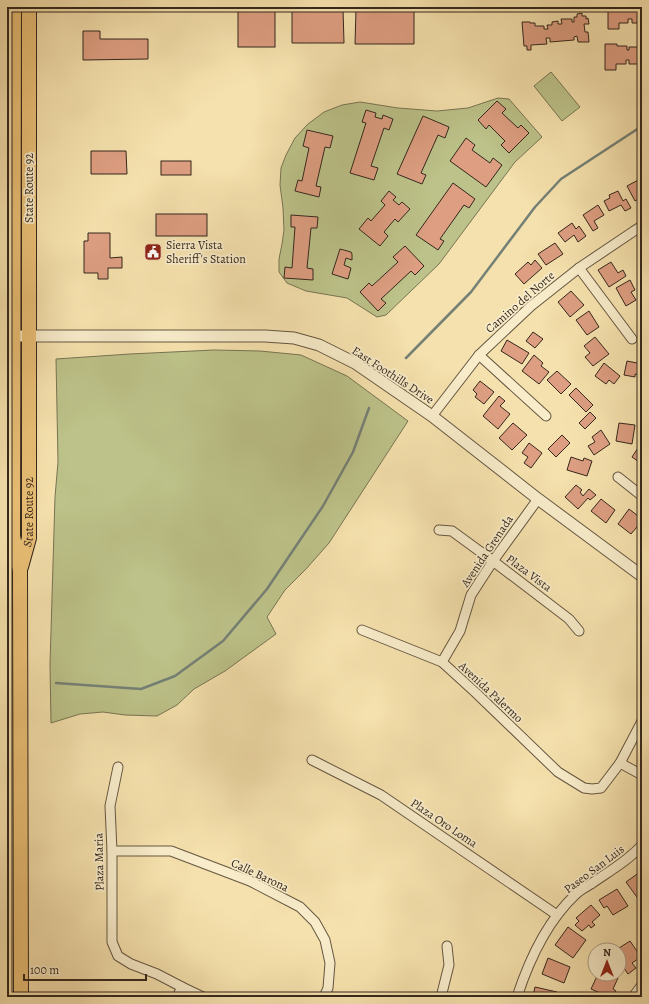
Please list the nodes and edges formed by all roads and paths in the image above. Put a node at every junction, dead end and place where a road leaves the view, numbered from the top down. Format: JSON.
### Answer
{"nodes":[{"id":1,"x":14,"y":7,"type":"edge"},
{"id":2,"x":29,"y":7,"type":"edge"},
{"id":3,"x":10,"y":63,"type":"edge"},
{"id":4,"x":29,"y":63,"type":"junction"},
{"id":5,"x":642,"y":226,"type":"edge"},
{"id":6,"x":579,"y":268,"type":"junction"},
{"id":7,"x":10,"y":336,"type":"edge"},
{"id":8,"x":29,"y":336,"type":"junction"},
{"id":9,"x":632,"y":339,"type":"dead end"},
{"id":10,"x":479,"y":355,"type":"junction"},
{"id":11,"x":432,"y":416,"type":"junction"},
{"id":12,"x":546,"y":416,"type":"dead end"},
{"id":13,"x":618,"y":477,"type":"dead end"},
{"id":14,"x":642,"y":496,"type":"edge"},
{"id":15,"x":538,"y":499,"type":"junction"},
{"id":16,"x":439,"y":530,"type":"dead end"},
{"id":17,"x":493,"y":561,"type":"junction"},
{"id":18,"x":20,"y":571,"type":"junction"},
{"id":19,"x":642,"y":576,"type":"edge"},
{"id":20,"x":362,"y":630,"type":"dead end"},
{"id":21,"x":579,"y":631,"type":"dead end"},
{"id":22,"x":442,"y":662,"type":"junction"},
{"id":23,"x":642,"y":721,"type":"edge"},
{"id":24,"x":312,"y":760,"type":"dead end"},
{"id":25,"x":620,"y":763,"type":"junction"},
{"id":26,"x":118,"y":767,"type":"dead end"},
{"id":27,"x":642,"y":775,"type":"edge"},
{"id":28,"x":642,"y":845,"type":"edge"},
{"id":29,"x":112,"y":852,"type":"junction"},
{"id":30,"x":557,"y":915,"type":"junction"},
{"id":31,"x":447,"y":946,"type":"dead end"},
{"id":32,"x":642,"y":985,"type":"edge"},
{"id":33,"x":182,"y":987,"type":"junction"},
{"id":34,"x":21,"y":997,"type":"edge"},
{"id":35,"x":177,"y":997,"type":"edge"},
{"id":36,"x":204,"y":997,"type":"edge"},
{"id":37,"x":324,"y":997,"type":"edge"},
{"id":38,"x":441,"y":997,"type":"edge"},
{"id":39,"x":517,"y":997,"type":"edge"},
{"id":40,"x":633,"y":997,"type":"edge"}],
"edges":[{"from":1,"to":3,"type":"main road","name":"State Route 92"},
{"from":2,"to":4,"type":"main road","name":"State Route 92"},
{"from":3,"to":4,"type":"street"},
{"from":3,"to":7,"type":"main road","name":"State Route 92"},
{"from":4,"to":8,"type":"main road","name":"State Route 92"},
{"from":5,"to":6,"type":"street","name":"Camino del Norte"},
{"from":6,"to":9,"type":"street"},
{"from":6,"to":10,"type":"street","name":"Camino del Norte"},
{"from":7,"to":8,"type":"street","name":"East Foothills Drive"},
{"from":7,"to":18,"type":"main road","name":"State Route 92"},
{"from":8,"to":11,"type":"street","name":"East Foothills Drive"},
{"from":8,"to":18,"type":"main road","name":"State Route 92"},
{"from":10,"to":11,"type":"street","name":"Camino del Norte"},
{"from":10,"to":12,"type":"street"},
{"from":11,"to":15,"type":"street","name":"East Foothills Drive"},
{"from":13,"to":14,"type":"street"},
{"from":15,"to":17,"type":"street","name":"Avenida Grenada"},
{"from":15,"to":19,"type":"street","name":"East Foothills Drive"},
{"from":16,"to":17,"type":"street","name":"Plaza Vista"},
{"from":17,"to":21,"type":"street","name":"Plaza Vista"},
{"from":17,"to":22,"type":"street","name":"Avenida Grenada"},
{"from":18,"to":34,"type":"main road"},
{"from":20,"to":22,"type":"street","name":"Avenida Palermo"},
{"from":22,"to":25,"type":"street","name":"Avenida Palermo"},
{"from":23,"to":25,"type":"street"},
{"from":24,"to":30,"type":"street","name":"Plaza Oro Loma"},
{"from":25,"to":27,"type":"street"},
{"from":26,"to":29,"type":"street","name":"Plaza Maria"},
{"from":28,"to":30,"type":"street","name":"Paseo San Luis"},
{"from":29,"to":33,"type":"street","name":"Plaza Maria"},
{"from":29,"to":37,"type":"street","name":"Calle Barona"},
{"from":30,"to":39,"type":"street","name":"Paseo San Luis"},
{"from":31,"to":38,"type":"street"},
{"from":32,"to":40,"type":"street"},
{"from":33,"to":35,"type":"street"},
{"from":33,"to":36,"type":"street"}]}
